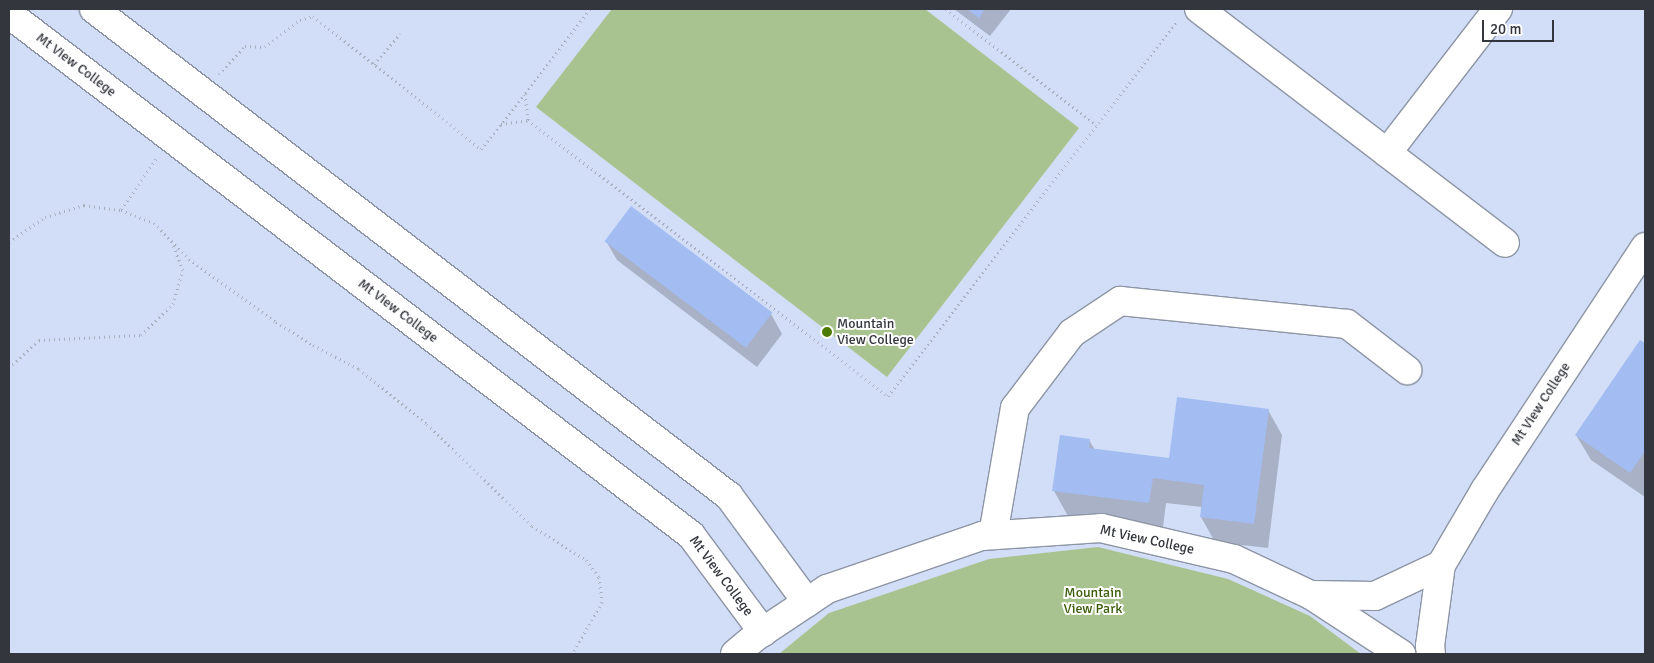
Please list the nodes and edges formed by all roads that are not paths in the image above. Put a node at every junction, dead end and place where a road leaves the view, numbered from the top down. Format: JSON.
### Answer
{"nodes":[{"id":1,"x":94,"y":9,"type":"edge"},
{"id":2,"x":1498,"y":9,"type":"edge"},
{"id":3,"x":1190,"y":12,"type":"edge"},
{"id":4,"x":9,"y":14,"type":"edge"},
{"id":5,"x":1387,"y":153,"type":"junction"},
{"id":6,"x":1505,"y":243,"type":"dead end"},
{"id":7,"x":1645,"y":247,"type":"edge"},
{"id":8,"x":1407,"y":370,"type":"dead end"},
{"id":9,"x":993,"y":535,"type":"junction"},
{"id":10,"x":1442,"y":565,"type":"junction"},
{"id":11,"x":1311,"y":594,"type":"junction"},
{"id":12,"x":807,"y":602,"type":"junction"},
{"id":13,"x":763,"y":632,"type":"junction"},
{"id":14,"x":735,"y":654,"type":"edge"},
{"id":15,"x":1401,"y":654,"type":"edge"},
{"id":16,"x":1431,"y":654,"type":"edge"}],
"edges":[{"from":1,"to":12,"type":"street"},
{"from":2,"to":5,"type":"street"},
{"from":3,"to":5,"type":"street"},
{"from":4,"to":13,"type":"street","name":"Mt View College"},
{"from":5,"to":6,"type":"street"},
{"from":7,"to":10,"type":"street","name":"Mt View College"},
{"from":8,"to":9,"type":"street"},
{"from":9,"to":11,"type":"street","name":"Mt View College"},
{"from":9,"to":12,"type":"street","name":"Mt View College"},
{"from":10,"to":11,"type":"street","name":"Mt View College"},
{"from":10,"to":16,"type":"street","name":"Mt View College"},
{"from":11,"to":15,"type":"street","name":"Mt View College"},
{"from":12,"to":13,"type":"street","name":"Mt View College"},
{"from":13,"to":14,"type":"street","name":"Mt View College"}]}
